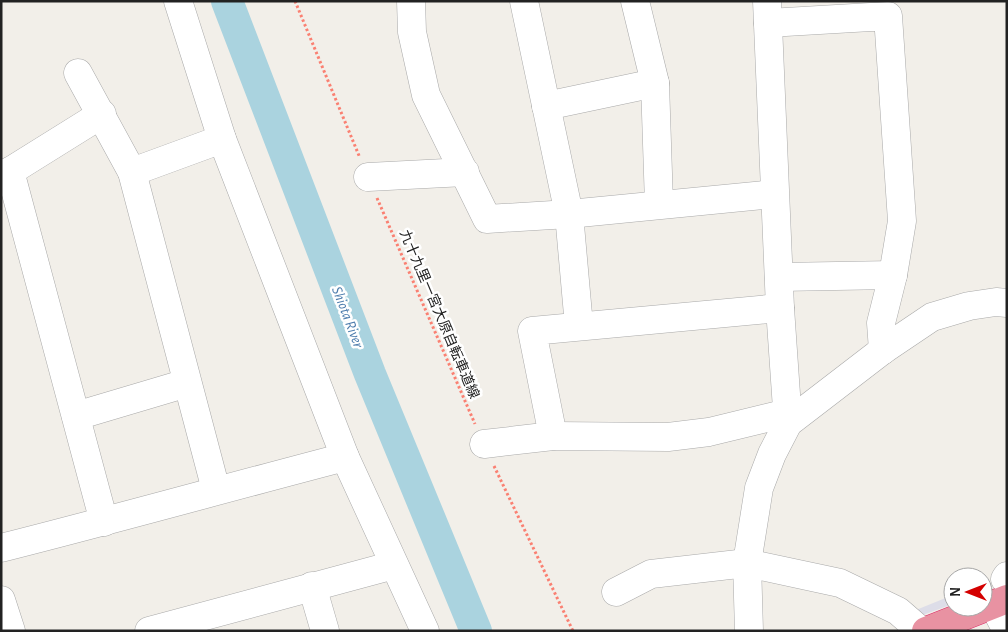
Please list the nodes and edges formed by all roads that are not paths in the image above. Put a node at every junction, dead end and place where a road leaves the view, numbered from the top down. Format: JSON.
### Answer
{"nodes":[{"id":1,"x":178,"y":1,"type":"edge"},
{"id":2,"x":412,"y":1,"type":"edge"},
{"id":3,"x":524,"y":1,"type":"edge"},
{"id":4,"x":635,"y":1,"type":"edge"},
{"id":5,"x":767,"y":12,"type":"edge"},
{"id":6,"x":78,"y":73,"type":"dead end"},
{"id":7,"x":655,"y":83,"type":"junction"},
{"id":8,"x":546,"y":106,"type":"junction"},
{"id":9,"x":102,"y":114,"type":"junction"},
{"id":10,"x":222,"y":139,"type":"junction"},
{"id":11,"x":132,"y":172,"type":"junction"},
{"id":12,"x":465,"y":172,"type":"junction"},
{"id":13,"x":6,"y":174,"type":"edge"},
{"id":14,"x":368,"y":177,"type":"road end"},
{"id":15,"x":774,"y":194,"type":"junction"},
{"id":16,"x":659,"y":204,"type":"junction"},
{"id":17,"x":569,"y":214,"type":"junction"},
{"id":18,"x":893,"y":275,"type":"junction"},
{"id":19,"x":779,"y":277,"type":"junction"},
{"id":20,"x":1007,"y":303,"type":"edge"},
{"id":21,"x":780,"y":308,"type":"junction"},
{"id":22,"x":578,"y":326,"type":"junction"},
{"id":23,"x":883,"y":350,"type":"junction"},
{"id":24,"x":187,"y":383,"type":"junction"},
{"id":25,"x":76,"y":416,"type":"junction"},
{"id":26,"x":788,"y":418,"type":"junction"},
{"id":27,"x":554,"y":436,"type":"junction"},
{"id":28,"x":484,"y":444,"type":"road end"},
{"id":29,"x":345,"y":457,"type":"junction"},
{"id":30,"x":216,"y":490,"type":"junction"},
{"id":31,"x":104,"y":522,"type":"junction"},
{"id":32,"x":1,"y":548,"type":"edge"},
{"id":33,"x":747,"y":563,"type":"junction"},
{"id":34,"x":394,"y":565,"type":"junction"},
{"id":35,"x":312,"y":586,"type":"junction"},
{"id":36,"x":1003,"y":589,"type":"edge"},
{"id":37,"x":616,"y":592,"type":"dead end"},
{"id":38,"x":1,"y":600,"type":"edge"},
{"id":39,"x":11,"y":631,"type":"edge"},
{"id":40,"x":149,"y":631,"type":"edge"},
{"id":41,"x":325,"y":631,"type":"edge"},
{"id":42,"x":425,"y":631,"type":"edge"},
{"id":43,"x":749,"y":631,"type":"edge"},
{"id":44,"x":921,"y":631,"type":"edge"},
{"id":45,"x":926,"y":631,"type":"edge"},
{"id":46,"x":1007,"y":631,"type":"edge"}],
"edges":[{"from":1,"to":10,"type":"street"},
{"from":2,"to":12,"type":"street"},
{"from":3,"to":8,"type":"street"},
{"from":4,"to":7,"type":"street"},
{"from":5,"to":15,"type":"street"},
{"from":5,"to":18,"type":"street"},
{"from":6,"to":9,"type":"street"},
{"from":7,"to":8,"type":"street"},
{"from":7,"to":16,"type":"street"},
{"from":8,"to":17,"type":"street"},
{"from":9,"to":11,"type":"street"},
{"from":9,"to":13,"type":"street"},
{"from":10,"to":11,"type":"street"},
{"from":10,"to":29,"type":"street"},
{"from":11,"to":24,"type":"street"},
{"from":12,"to":14,"type":"street"},
{"from":12,"to":17,"type":"street"},
{"from":13,"to":25,"type":"street"},
{"from":15,"to":16,"type":"street"},
{"from":15,"to":19,"type":"street"},
{"from":16,"to":17,"type":"street"},
{"from":17,"to":22,"type":"street"},
{"from":18,"to":19,"type":"street"},
{"from":18,"to":23,"type":"street"},
{"from":19,"to":21,"type":"street"},
{"from":20,"to":23,"type":"street"},
{"from":21,"to":22,"type":"street"},
{"from":21,"to":26,"type":"street"},
{"from":22,"to":27,"type":"street"},
{"from":23,"to":26,"type":"street"},
{"from":24,"to":25,"type":"street"},
{"from":24,"to":30,"type":"street"},
{"from":25,"to":31,"type":"street"},
{"from":26,"to":27,"type":"street"},
{"from":26,"to":33,"type":"street"},
{"from":27,"to":28,"type":"street"},
{"from":29,"to":30,"type":"street"},
{"from":29,"to":34,"type":"street"},
{"from":30,"to":31,"type":"street"},
{"from":31,"to":32,"type":"street"},
{"from":33,"to":37,"type":"street"},
{"from":33,"to":43,"type":"street"},
{"from":33,"to":44,"type":"street"},
{"from":34,"to":35,"type":"street"},
{"from":34,"to":42,"type":"street"},
{"from":35,"to":40,"type":"street"},
{"from":35,"to":41,"type":"street"},
{"from":36,"to":45,"type":"highway"},
{"from":36,"to":46,"type":"street"},
{"from":38,"to":39,"type":"street"}]}
